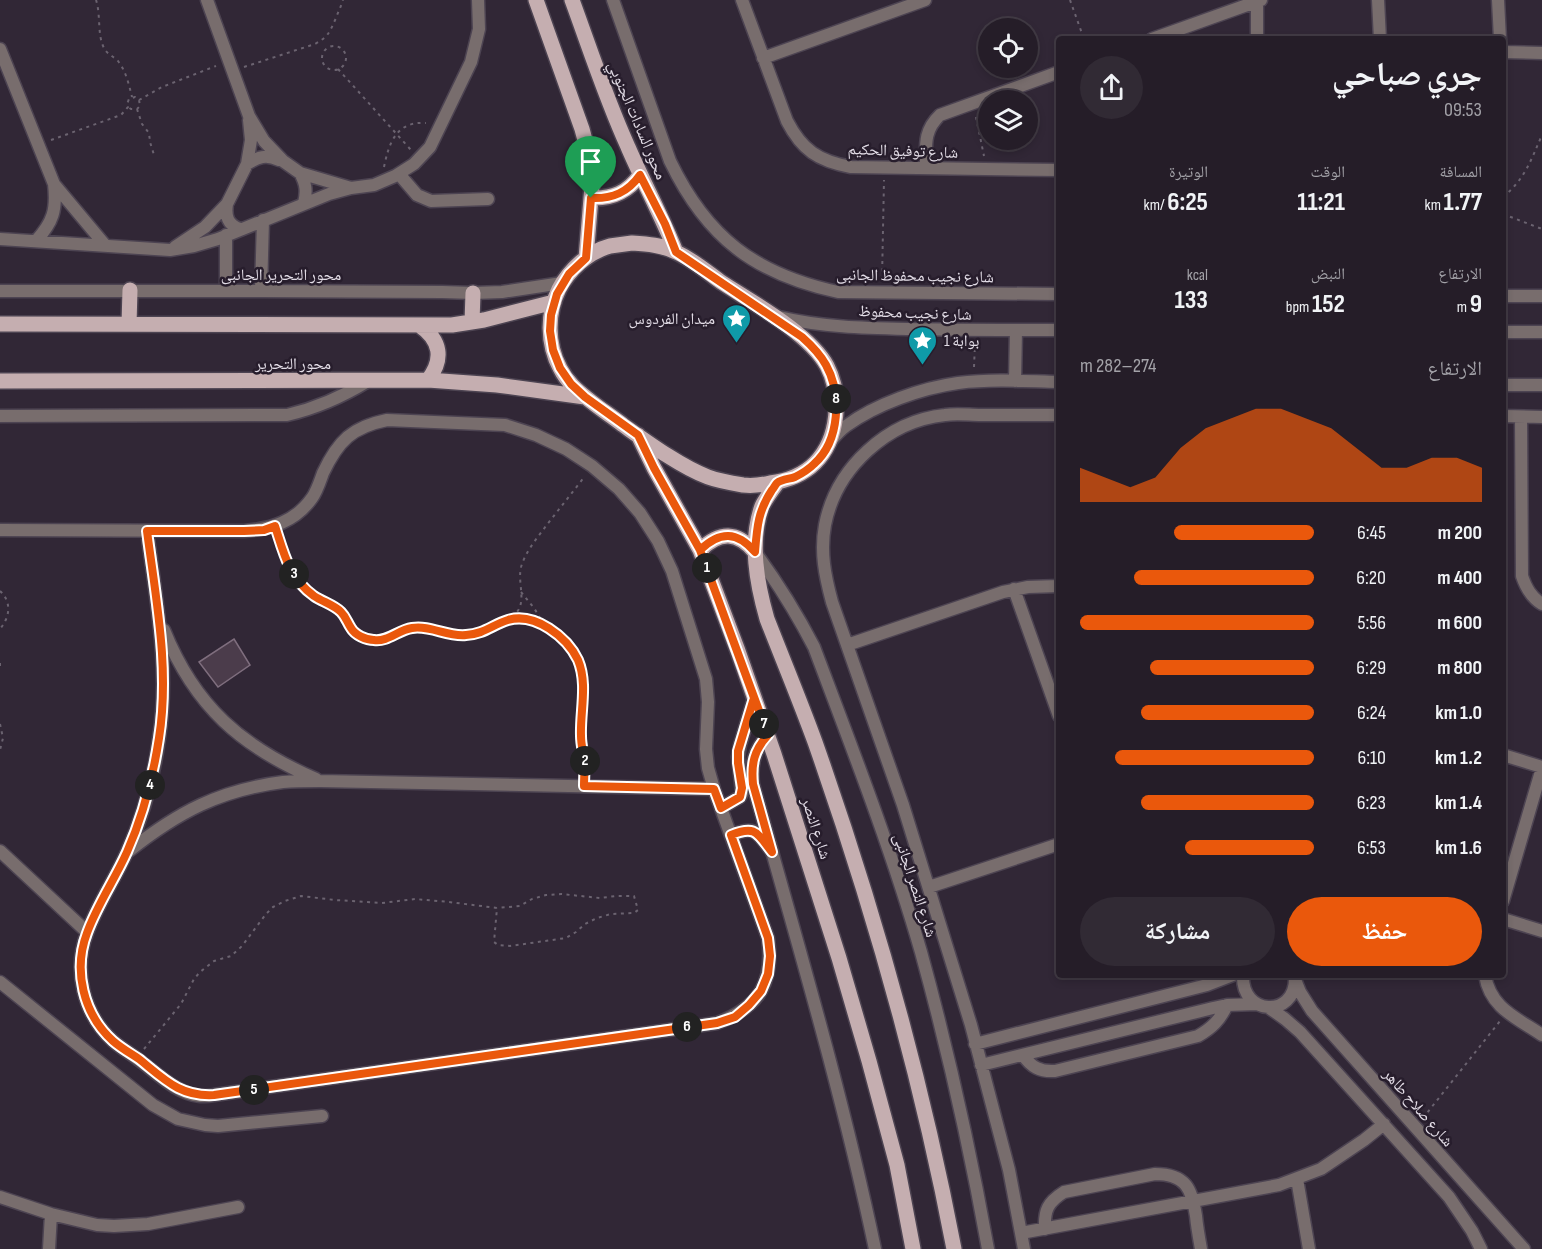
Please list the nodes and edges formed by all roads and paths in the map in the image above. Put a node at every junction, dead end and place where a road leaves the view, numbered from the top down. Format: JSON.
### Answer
{"nodes":[{"id":1,"x":96,"y":0,"type":"edge"},
{"id":2,"x":207,"y":0,"type":"edge"},
{"id":3,"x":343,"y":0,"type":"edge"},
{"id":4,"x":478,"y":0,"type":"edge"},
{"id":5,"x":536,"y":0,"type":"edge"},
{"id":6,"x":572,"y":0,"type":"edge"},
{"id":7,"x":613,"y":0,"type":"edge"},
{"id":8,"x":742,"y":0,"type":"edge"},
{"id":9,"x":925,"y":0,"type":"edge"},
{"id":10,"x":1070,"y":0,"type":"edge"},
{"id":11,"x":1378,"y":0,"type":"edge"},
{"id":12,"x":1498,"y":0,"type":"edge"},
{"id":13,"x":1259,"y":1,"type":"edge"},
{"id":14,"x":1083,"y":36,"type":"edge"},
{"id":15,"x":1160,"y":36,"type":"edge"},
{"id":16,"x":1257,"y":36,"type":"edge"},
{"id":17,"x":1380,"y":36,"type":"edge"},
{"id":18,"x":1500,"y":36,"type":"edge"},
{"id":19,"x":0,"y":49,"type":"edge"},
{"id":20,"x":1506,"y":52,"type":"edge"},
{"id":21,"x":1542,"y":53,"type":"edge"},
{"id":22,"x":763,"y":58,"type":"junction"},
{"id":23,"x":231,"y":65,"type":"junction"},
{"id":24,"x":338,"y":69,"type":"junction"},
{"id":25,"x":1056,"y":73,"type":"edge"},
{"id":26,"x":132,"y":97,"type":"junction"},
{"id":27,"x":139,"y":100,"type":"junction"},
{"id":28,"x":973,"y":103,"type":"junction"},
{"id":29,"x":128,"y":107,"type":"junction"},
{"id":30,"x":137,"y":109,"type":"junction"},
{"id":31,"x":249,"y":116,"type":"junction"},
{"id":32,"x":441,"y":124,"type":"junction"},
{"id":33,"x":397,"y":134,"type":"junction"},
{"id":34,"x":1542,"y":135,"type":"edge"},
{"id":35,"x":38,"y":145,"type":"junction"},
{"id":36,"x":154,"y":155,"type":"dead end"},
{"id":37,"x":419,"y":159,"type":"junction"},
{"id":38,"x":283,"y":161,"type":"junction"},
{"id":39,"x":247,"y":164,"type":"junction"},
{"id":40,"x":884,"y":168,"type":"junction"},
{"id":41,"x":926,"y":168,"type":"junction"},
{"id":42,"x":986,"y":169,"type":"junction"},
{"id":43,"x":1056,"y":170,"type":"edge"},
{"id":44,"x":300,"y":173,"type":"junction"},
{"id":45,"x":399,"y":174,"type":"junction"},
{"id":46,"x":640,"y":175,"type":"junction"},
{"id":47,"x":380,"y":182,"type":"junction"},
{"id":48,"x":54,"y":184,"type":"junction"},
{"id":49,"x":351,"y":188,"type":"junction"},
{"id":50,"x":1506,"y":194,"type":"edge"},
{"id":51,"x":591,"y":198,"type":"junction"},
{"id":52,"x":488,"y":199,"type":"dead end"},
{"id":53,"x":304,"y":203,"type":"junction"},
{"id":54,"x":227,"y":204,"type":"junction"},
{"id":55,"x":1506,"y":215,"type":"edge"},
{"id":56,"x":263,"y":219,"type":"junction"},
{"id":57,"x":240,"y":229,"type":"junction"},
{"id":58,"x":1542,"y":229,"type":"edge"},
{"id":59,"x":226,"y":235,"type":"junction"},
{"id":60,"x":0,"y":239,"type":"edge"},
{"id":61,"x":36,"y":241,"type":"junction"},
{"id":62,"x":105,"y":245,"type":"junction"},
{"id":63,"x":170,"y":250,"type":"junction"},
{"id":64,"x":676,"y":252,"type":"junction"},
{"id":65,"x":586,"y":258,"type":"junction"},
{"id":66,"x":562,"y":284,"type":"junction"},
{"id":67,"x":130,"y":290,"type":"junction"},
{"id":68,"x":0,"y":291,"type":"edge"},
{"id":69,"x":226,"y":291,"type":"junction"},
{"id":70,"x":261,"y":291,"type":"junction"},
{"id":71,"x":473,"y":293,"type":"junction"},
{"id":72,"x":882,"y":293,"type":"junction"},
{"id":73,"x":1056,"y":294,"type":"edge"},
{"id":74,"x":1506,"y":296,"type":"edge"},
{"id":75,"x":1542,"y":296,"type":"edge"},
{"id":76,"x":554,"y":302,"type":"junction"},
{"id":77,"x":772,"y":315,"type":"junction"},
{"id":78,"x":472,"y":322,"type":"junction"},
{"id":79,"x":0,"y":324,"type":"edge"},
{"id":80,"x":129,"y":324,"type":"junction"},
{"id":81,"x":419,"y":326,"type":"junction"},
{"id":82,"x":1016,"y":330,"type":"junction"},
{"id":83,"x":1056,"y":330,"type":"edge"},
{"id":84,"x":975,"y":331,"type":"junction"},
{"id":85,"x":1506,"y":332,"type":"edge"},
{"id":86,"x":1542,"y":332,"type":"edge"},
{"id":87,"x":428,"y":380,"type":"junction"},
{"id":88,"x":0,"y":381,"type":"edge"},
{"id":89,"x":368,"y":381,"type":"junction"},
{"id":90,"x":1015,"y":381,"type":"junction"},
{"id":91,"x":974,"y":382,"type":"junction"},
{"id":92,"x":1056,"y":382,"type":"edge"},
{"id":93,"x":1506,"y":385,"type":"edge"},
{"id":94,"x":1542,"y":385,"type":"edge"},
{"id":95,"x":585,"y":397,"type":"junction"},
{"id":96,"x":1056,"y":415,"type":"edge"},
{"id":97,"x":1506,"y":416,"type":"edge"},
{"id":98,"x":1521,"y":417,"type":"junction"},
{"id":99,"x":1542,"y":417,"type":"edge"},
{"id":100,"x":2,"y":418,"type":"edge"},
{"id":101,"x":638,"y":435,"type":"junction"},
{"id":102,"x":830,"y":442,"type":"junction"},
{"id":103,"x":592,"y":466,"type":"junction"},
{"id":104,"x":778,"y":482,"type":"junction"},
{"id":105,"x":275,"y":526,"type":"junction"},
{"id":106,"x":0,"y":530,"type":"edge"},
{"id":107,"x":147,"y":531,"type":"junction"},
{"id":108,"x":700,"y":550,"type":"junction"},
{"id":109,"x":755,"y":552,"type":"junction"},
{"id":110,"x":1056,"y":586,"type":"edge"},
{"id":111,"x":1014,"y":589,"type":"junction"},
{"id":112,"x":0,"y":591,"type":"edge"},
{"id":113,"x":521,"y":592,"type":"junction"},
{"id":114,"x":1542,"y":604,"type":"edge"},
{"id":115,"x":159,"y":618,"type":"junction"},
{"id":116,"x":509,"y":620,"type":"junction"},
{"id":117,"x":545,"y":626,"type":"junction"},
{"id":118,"x":0,"y":629,"type":"edge"},
{"id":119,"x":847,"y":645,"type":"junction"},
{"id":120,"x":0,"y":663,"type":"edge"},
{"id":121,"x":0,"y":668,"type":"edge"},
{"id":122,"x":754,"y":698,"type":"junction"},
{"id":123,"x":1056,"y":708,"type":"edge"},
{"id":124,"x":0,"y":724,"type":"edge"},
{"id":125,"x":768,"y":735,"type":"junction"},
{"id":126,"x":0,"y":750,"type":"edge"},
{"id":127,"x":1506,"y":755,"type":"edge"},
{"id":128,"x":1542,"y":767,"type":"edge"},
{"id":129,"x":320,"y":781,"type":"junction"},
{"id":130,"x":584,"y":786,"type":"junction"},
{"id":131,"x":714,"y":789,"type":"junction"},
{"id":132,"x":721,"y":808,"type":"junction"},
{"id":133,"x":731,"y":835,"type":"junction"},
{"id":134,"x":1056,"y":845,"type":"edge"},
{"id":135,"x":0,"y":851,"type":"edge"},
{"id":136,"x":128,"y":851,"type":"junction"},
{"id":137,"x":772,"y":852,"type":"junction"},
{"id":138,"x":929,"y":887,"type":"junction"},
{"id":139,"x":1506,"y":891,"type":"edge"},
{"id":140,"x":497,"y":908,"type":"junction"},
{"id":141,"x":1506,"y":920,"type":"edge"},
{"id":142,"x":1542,"y":931,"type":"edge"},
{"id":143,"x":87,"y":932,"type":"junction"},
{"id":144,"x":1225,"y":978,"type":"edge"},
{"id":145,"x":1243,"y":978,"type":"edge"},
{"id":146,"x":1295,"y":978,"type":"edge"},
{"id":147,"x":1486,"y":978,"type":"edge"},
{"id":148,"x":0,"y":982,"type":"edge"},
{"id":149,"x":1227,"y":1005,"type":"junction"},
{"id":150,"x":1262,"y":1006,"type":"junction"},
{"id":151,"x":1507,"y":1012,"type":"junction"},
{"id":152,"x":1060,"y":1022,"type":"junction"},
{"id":153,"x":1542,"y":1035,"type":"edge"},
{"id":154,"x":975,"y":1044,"type":"junction"},
{"id":155,"x":1066,"y":1044,"type":"junction"},
{"id":156,"x":1023,"y":1055,"type":"junction"},
{"id":157,"x":136,"y":1058,"type":"junction"},
{"id":158,"x":981,"y":1065,"type":"junction"},
{"id":159,"x":322,"y":1116,"type":"dead end"},
{"id":160,"x":1384,"y":1124,"type":"junction"},
{"id":161,"x":1415,"y":1127,"type":"junction"},
{"id":162,"x":1297,"y":1179,"type":"junction"},
{"id":163,"x":0,"y":1197,"type":"edge"},
{"id":164,"x":1193,"y":1201,"type":"junction"},
{"id":165,"x":238,"y":1207,"type":"dead end"},
{"id":166,"x":51,"y":1214,"type":"junction"},
{"id":167,"x":1045,"y":1229,"type":"junction"},
{"id":168,"x":1021,"y":1233,"type":"junction"},
{"id":169,"x":49,"y":1249,"type":"edge"},
{"id":170,"x":875,"y":1249,"type":"edge"},
{"id":171,"x":913,"y":1249,"type":"edge"},
{"id":172,"x":954,"y":1249,"type":"edge"},
{"id":173,"x":988,"y":1249,"type":"edge"},
{"id":174,"x":1024,"y":1249,"type":"edge"},
{"id":175,"x":1201,"y":1249,"type":"edge"},
{"id":176,"x":1309,"y":1249,"type":"edge"},
{"id":177,"x":1481,"y":1249,"type":"edge"},
{"id":178,"x":1524,"y":1249,"type":"edge"}],
"edges":[{"from":1,"to":26,"type":"path"},
{"from":2,"to":23,"type":"street"},
{"from":3,"to":23,"type":"path"},
{"from":4,"to":32,"type":"street"},
{"from":5,"to":51,"type":"main road"},
{"from":6,"to":46,"type":"main road","name":"محور السادات الجنوبي"},
{"from":7,"to":72,"type":"street","name":"شارع نجيب محفوظ الجانبى"},
{"from":8,"to":22,"type":"street","name":"شارع توفيق الحكيم"},
{"from":9,"to":22,"type":"street"},
{"from":10,"to":14,"type":"path"},
{"from":11,"to":17,"type":"street"},
{"from":12,"to":18,"type":"street"},
{"from":13,"to":15,"type":"street"},
{"from":13,"to":16,"type":"street"},
{"from":19,"to":35,"type":"street"},
{"from":20,"to":21,"type":"street"},
{"from":22,"to":40,"type":"street","name":"شارع توفيق الحكيم"},
{"from":23,"to":27,"type":"path"},
{"from":23,"to":31,"type":"street"},
{"from":24,"to":24,"type":"path"},
{"from":24,"to":33,"type":"path"},
{"from":25,"to":28,"type":"street"},
{"from":26,"to":27,"type":"path"},
{"from":26,"to":29,"type":"path"},
{"from":27,"to":30,"type":"path"},
{"from":28,"to":41,"type":"street"},
{"from":28,"to":42,"type":"path"},
{"from":29,"to":30,"type":"path"},
{"from":29,"to":35,"type":"path"},
{"from":30,"to":36,"type":"path"},
{"from":31,"to":38,"type":"street"},
{"from":31,"to":39,"type":"street"},
{"from":32,"to":33,"type":"path"},
{"from":32,"to":37,"type":"street"},
{"from":33,"to":37,"type":"path"},
{"from":33,"to":47,"type":"path"},
{"from":34,"to":50,"type":"path"},
{"from":35,"to":48,"type":"street"},
{"from":37,"to":45,"type":"street"},
{"from":38,"to":39,"type":"street"},
{"from":38,"to":44,"type":"street"},
{"from":39,"to":54,"type":"street"},
{"from":40,"to":41,"type":"street","name":"شارع توفيق الحكيم"},
{"from":40,"to":72,"type":"path"},
{"from":41,"to":42,"type":"street","name":"شارع توفيق الحكيم"},
{"from":42,"to":43,"type":"street","name":"شارع توفيق الحكيم"},
{"from":44,"to":49,"type":"street"},
{"from":44,"to":53,"type":"street"},
{"from":45,"to":47,"type":"street"},
{"from":45,"to":52,"type":"street"},
{"from":46,"to":51,"type":"main road"},
{"from":46,"to":64,"type":"main road","name":"محور السادات الجنوبي"},
{"from":47,"to":49,"type":"street"},
{"from":48,"to":61,"type":"street"},
{"from":48,"to":62,"type":"street"},
{"from":49,"to":53,"type":"street"},
{"from":51,"to":65,"type":"main road"},
{"from":53,"to":56,"type":"street"},
{"from":54,"to":57,"type":"street"},
{"from":54,"to":63,"type":"street"},
{"from":55,"to":58,"type":"path"},
{"from":56,"to":57,"type":"street"},
{"from":56,"to":70,"type":"street"},
{"from":57,"to":59,"type":"street"},
{"from":59,"to":63,"type":"street"},
{"from":59,"to":69,"type":"street"},
{"from":60,"to":61,"type":"street"},
{"from":61,"to":62,"type":"street"},
{"from":62,"to":63,"type":"street"},
{"from":64,"to":65,"type":"main road"},
{"from":64,"to":77,"type":"main road"},
{"from":65,"to":66,"type":"main road"},
{"from":66,"to":71,"type":"street","name":"محور التحرير الجانبى"},
{"from":66,"to":76,"type":"main road"},
{"from":67,"to":68,"type":"street","name":"محور التحرير الجانبى"},
{"from":67,"to":69,"type":"street","name":"محور التحرير الجانبى"},
{"from":67,"to":80,"type":"main road"},
{"from":69,"to":70,"type":"street","name":"محور التحرير الجانبى"},
{"from":70,"to":71,"type":"street","name":"محور التحرير الجانبى"},
{"from":71,"to":78,"type":"main road"},
{"from":72,"to":73,"type":"street","name":"شارع نجيب محفوظ الجانبى"},
{"from":74,"to":75,"type":"street"},
{"from":76,"to":78,"type":"main road"},
{"from":76,"to":95,"type":"main road"},
{"from":77,"to":84,"type":"street","name":"شارع نجيب محفوظ"},
{"from":77,"to":102,"type":"main road"},
{"from":78,"to":81,"type":"main road"},
{"from":79,"to":80,"type":"main road"},
{"from":80,"to":81,"type":"main road"},
{"from":81,"to":87,"type":"main road"},
{"from":82,"to":83,"type":"street","name":"شارع نجيب محفوظ"},
{"from":82,"to":84,"type":"street","name":"شارع نجيب محفوظ"},
{"from":82,"to":90,"type":"street"},
{"from":84,"to":91,"type":"path"},
{"from":85,"to":86,"type":"street"},
{"from":87,"to":89,"type":"main road","name":"محور التحرير"},
{"from":87,"to":95,"type":"main road","name":"محور التحرير"},
{"from":88,"to":89,"type":"main road","name":"محور التحرير"},
{"from":89,"to":100,"type":"street"},
{"from":90,"to":91,"type":"street"},
{"from":90,"to":92,"type":"street"},
{"from":91,"to":102,"type":"street"},
{"from":93,"to":94,"type":"street"},
{"from":95,"to":101,"type":"main road"},
{"from":96,"to":119,"type":"street"},
{"from":97,"to":98,"type":"street"},
{"from":98,"to":99,"type":"street"},
{"from":98,"to":114,"type":"street"},
{"from":101,"to":104,"type":"main road"},
{"from":101,"to":108,"type":"main road","name":"شارع النصر"},
{"from":102,"to":104,"type":"main road"},
{"from":103,"to":105,"type":"street"},
{"from":103,"to":113,"type":"path"},
{"from":103,"to":131,"type":"street"},
{"from":104,"to":109,"type":"main road","name":"شارع النصر"},
{"from":105,"to":107,"type":"street"},
{"from":105,"to":116,"type":"path"},
{"from":106,"to":107,"type":"street"},
{"from":107,"to":115,"type":"street"},
{"from":108,"to":109,"type":"main road"},
{"from":108,"to":122,"type":"main road","name":"شارع النصر"},
{"from":109,"to":172,"type":"main road","name":"شارع النصر"},
{"from":109,"to":173,"type":"street","name":"شارع النصر الجانبى"},
{"from":110,"to":111,"type":"street"},
{"from":111,"to":119,"type":"street"},
{"from":111,"to":123,"type":"street"},
{"from":112,"to":118,"type":"path"},
{"from":113,"to":116,"type":"path"},
{"from":113,"to":117,"type":"path"},
{"from":115,"to":129,"type":"street"},
{"from":115,"to":136,"type":"street"},
{"from":116,"to":117,"type":"path"},
{"from":117,"to":130,"type":"path"},
{"from":119,"to":138,"type":"street"},
{"from":120,"to":121,"type":"path"},
{"from":122,"to":125,"type":"main road","name":"شارع النصر"},
{"from":122,"to":132,"type":"street"},
{"from":124,"to":126,"type":"path"},
{"from":125,"to":137,"type":"street"},
{"from":125,"to":171,"type":"main road","name":"شارع النصر"},
{"from":127,"to":128,"type":"street"},
{"from":128,"to":139,"type":"street"},
{"from":129,"to":130,"type":"street"},
{"from":129,"to":136,"type":"street"},
{"from":130,"to":131,"type":"street"},
{"from":131,"to":132,"type":"street"},
{"from":132,"to":133,"type":"street"},
{"from":133,"to":137,"type":"street"},
{"from":133,"to":157,"type":"street"},
{"from":134,"to":138,"type":"street"},
{"from":135,"to":143,"type":"street"},
{"from":136,"to":143,"type":"street"},
{"from":137,"to":170,"type":"street"},
{"from":138,"to":154,"type":"street"},
{"from":140,"to":140,"type":"path"},
{"from":140,"to":157,"type":"path"},
{"from":141,"to":142,"type":"street"},
{"from":143,"to":157,"type":"street"},
{"from":144,"to":152,"type":"street"},
{"from":145,"to":150,"type":"street"},
{"from":146,"to":150,"type":"street"},
{"from":146,"to":161,"type":"street","name":"شارع صلاح طاهر"},
{"from":147,"to":151,"type":"street"},
{"from":148,"to":159,"type":"street"},
{"from":149,"to":150,"type":"street"},
{"from":149,"to":155,"type":"street"},
{"from":149,"to":156,"type":"street"},
{"from":150,"to":160,"type":"street"},
{"from":151,"to":153,"type":"street"},
{"from":151,"to":161,"type":"path"},
{"from":152,"to":154,"type":"street"},
{"from":152,"to":155,"type":"street"},
{"from":154,"to":158,"type":"street"},
{"from":155,"to":156,"type":"street"},
{"from":156,"to":158,"type":"street"},
{"from":158,"to":168,"type":"street"},
{"from":160,"to":162,"type":"street"},
{"from":160,"to":177,"type":"street"},
{"from":161,"to":178,"type":"street","name":"شارع صلاح طاهر"},
{"from":162,"to":164,"type":"street"},
{"from":162,"to":176,"type":"street"},
{"from":163,"to":166,"type":"street"},
{"from":164,"to":167,"type":"street"},
{"from":164,"to":167,"type":"street"},
{"from":164,"to":175,"type":"street"},
{"from":165,"to":166,"type":"street"},
{"from":166,"to":169,"type":"street"},
{"from":167,"to":168,"type":"street"},
{"from":168,"to":174,"type":"street"}]}
